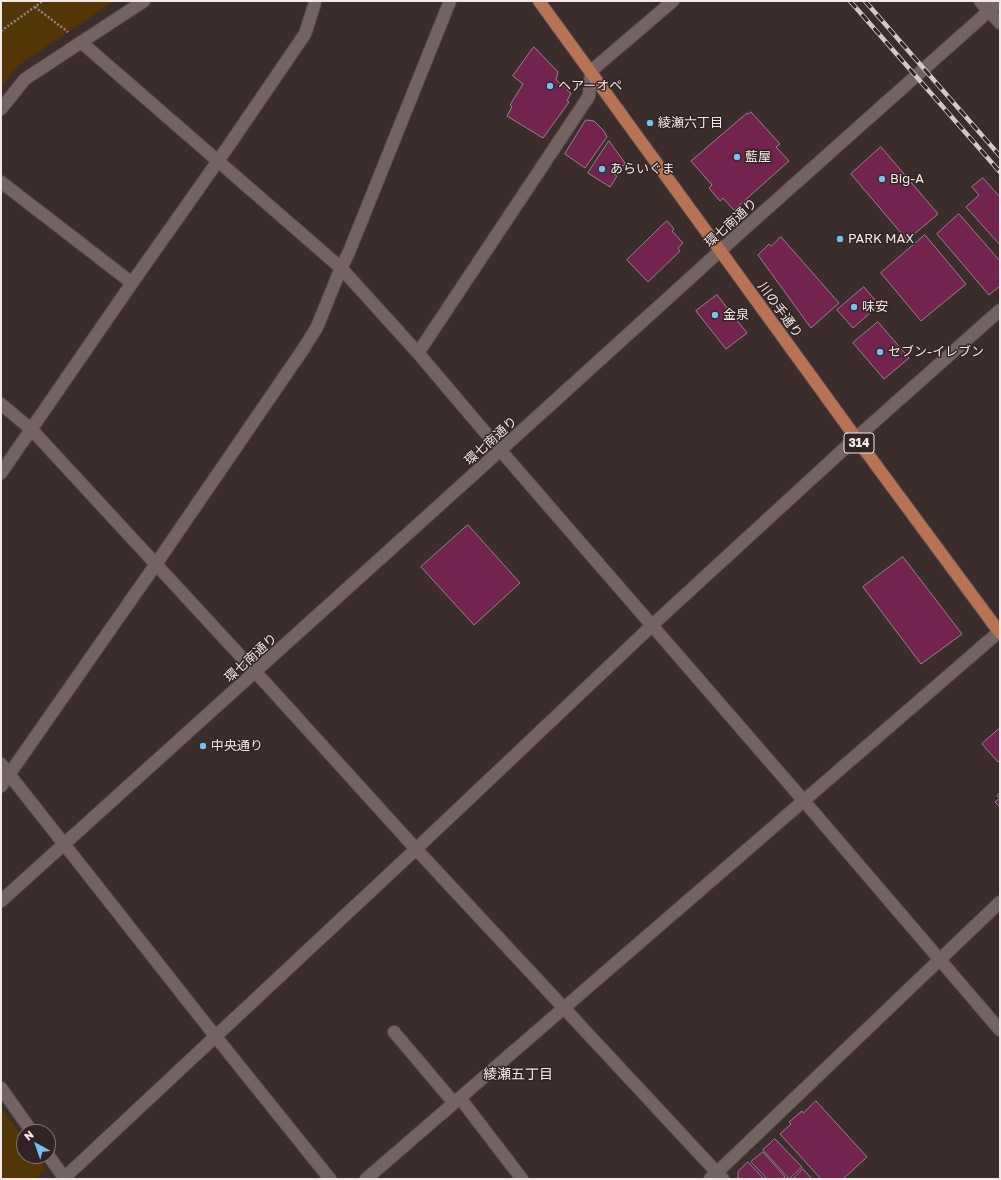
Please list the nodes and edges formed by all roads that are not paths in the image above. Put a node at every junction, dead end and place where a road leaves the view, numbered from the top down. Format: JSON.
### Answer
{"nodes":[{"id":1,"x":144,"y":1,"type":"edge"},
{"id":2,"x":315,"y":1,"type":"edge"},
{"id":3,"x":450,"y":1,"type":"edge"},
{"id":4,"x":539,"y":1,"type":"edge"},
{"id":5,"x":673,"y":1,"type":"edge"},
{"id":6,"x":980,"y":1,"type":"edge"},
{"id":7,"x":1000,"y":1,"type":"edge"},
{"id":8,"x":989,"y":11,"type":"junction"},
{"id":9,"x":1000,"y":23,"type":"edge"},
{"id":10,"x":84,"y":44,"type":"junction"},
{"id":11,"x":591,"y":71,"type":"junction"},
{"id":12,"x":1,"y":109,"type":"edge"},
{"id":13,"x":218,"y":160,"type":"junction"},
{"id":14,"x":1,"y":182,"type":"edge"},
{"id":15,"x":720,"y":251,"type":"junction"},
{"id":16,"x":341,"y":268,"type":"junction"},
{"id":17,"x":132,"y":283,"type":"junction"},
{"id":18,"x":1000,"y":310,"type":"edge"},
{"id":19,"x":418,"y":353,"type":"junction"},
{"id":20,"x":1,"y":404,"type":"edge"},
{"id":21,"x":32,"y":430,"type":"junction"},
{"id":22,"x":856,"y":438,"type":"junction"},
{"id":23,"x":500,"y":451,"type":"junction"},
{"id":24,"x":1,"y":473,"type":"edge"},
{"id":25,"x":156,"y":564,"type":"junction"},
{"id":26,"x":652,"y":626,"type":"junction"},
{"id":27,"x":1000,"y":632,"type":"edge"},
{"id":28,"x":255,"y":672,"type":"junction"},
{"id":29,"x":1,"y":764,"type":"edge"},
{"id":30,"x":9,"y":773,"type":"junction"},
{"id":31,"x":1,"y":786,"type":"edge"},
{"id":32,"x":804,"y":801,"type":"junction"},
{"id":33,"x":64,"y":844,"type":"junction"},
{"id":34,"x":416,"y":849,"type":"junction"},
{"id":35,"x":1,"y":901,"type":"edge"},
{"id":36,"x":1000,"y":902,"type":"edge"},
{"id":37,"x":940,"y":960,"type":"junction"},
{"id":38,"x":565,"y":1008,"type":"junction"},
{"id":39,"x":1000,"y":1030,"type":"edge"},
{"id":40,"x":394,"y":1032,"type":"dead end"},
{"id":41,"x":216,"y":1037,"type":"junction"},
{"id":42,"x":1,"y":1088,"type":"edge"},
{"id":43,"x":457,"y":1101,"type":"junction"},
{"id":44,"x":26,"y":1124,"type":"edge"},
{"id":45,"x":54,"y":1164,"type":"edge"},
{"id":46,"x":717,"y":1177,"type":"edge"},
{"id":47,"x":64,"y":1179,"type":"edge"},
{"id":48,"x":330,"y":1179,"type":"edge"},
{"id":49,"x":366,"y":1179,"type":"edge"},
{"id":50,"x":522,"y":1179,"type":"edge"}],
"edges":[{"from":1,"to":10,"type":"street"},
{"from":2,"to":13,"type":"street"},
{"from":3,"to":16,"type":"street"},
{"from":4,"to":11,"type":"main road","name":"川の手通り","number":"314"},
{"from":5,"to":11,"type":"street"},
{"from":6,"to":8,"type":"street"},
{"from":7,"to":8,"type":"street","name":"環七南通り"},
{"from":8,"to":9,"type":"street"},
{"from":8,"to":15,"type":"street","name":"環七南通り"},
{"from":10,"to":12,"type":"street"},
{"from":10,"to":13,"type":"street"},
{"from":11,"to":15,"type":"main road","name":"川の手通り","number":"314"},
{"from":11,"to":19,"type":"street"},
{"from":13,"to":16,"type":"street"},
{"from":13,"to":17,"type":"street"},
{"from":14,"to":17,"type":"street"},
{"from":15,"to":22,"type":"main road","name":"川の手通り","number":"314"},
{"from":15,"to":23,"type":"street","name":"環七南通り"},
{"from":16,"to":19,"type":"street"},
{"from":16,"to":25,"type":"street"},
{"from":17,"to":21,"type":"street"},
{"from":18,"to":22,"type":"street"},
{"from":19,"to":23,"type":"street"},
{"from":20,"to":21,"type":"street"},
{"from":21,"to":24,"type":"street"},
{"from":21,"to":25,"type":"street"},
{"from":22,"to":26,"type":"street"},
{"from":22,"to":27,"type":"main road","name":"川の手通り","number":"314"},
{"from":23,"to":26,"type":"street"},
{"from":23,"to":28,"type":"street","name":"環七南通り"},
{"from":25,"to":28,"type":"street"},
{"from":25,"to":30,"type":"street"},
{"from":26,"to":32,"type":"street"},
{"from":26,"to":34,"type":"street"},
{"from":27,"to":32,"type":"street"},
{"from":28,"to":33,"type":"street","name":"環七南通り"},
{"from":28,"to":34,"type":"street"},
{"from":29,"to":30,"type":"street"},
{"from":30,"to":31,"type":"street"},
{"from":30,"to":33,"type":"street"},
{"from":32,"to":37,"type":"street"},
{"from":32,"to":38,"type":"street"},
{"from":33,"to":35,"type":"street","name":"環七南通り"},
{"from":33,"to":41,"type":"street"},
{"from":34,"to":38,"type":"street"},
{"from":34,"to":41,"type":"street"},
{"from":36,"to":37,"type":"street"},
{"from":37,"to":39,"type":"street"},
{"from":37,"to":46,"type":"street"},
{"from":38,"to":43,"type":"street"},
{"from":38,"to":46,"type":"street"},
{"from":40,"to":43,"type":"street"},
{"from":41,"to":47,"type":"street"},
{"from":41,"to":48,"type":"street"},
{"from":42,"to":44,"type":"street"},
{"from":43,"to":49,"type":"street"},
{"from":43,"to":50,"type":"street"},
{"from":45,"to":47,"type":"street"}]}
